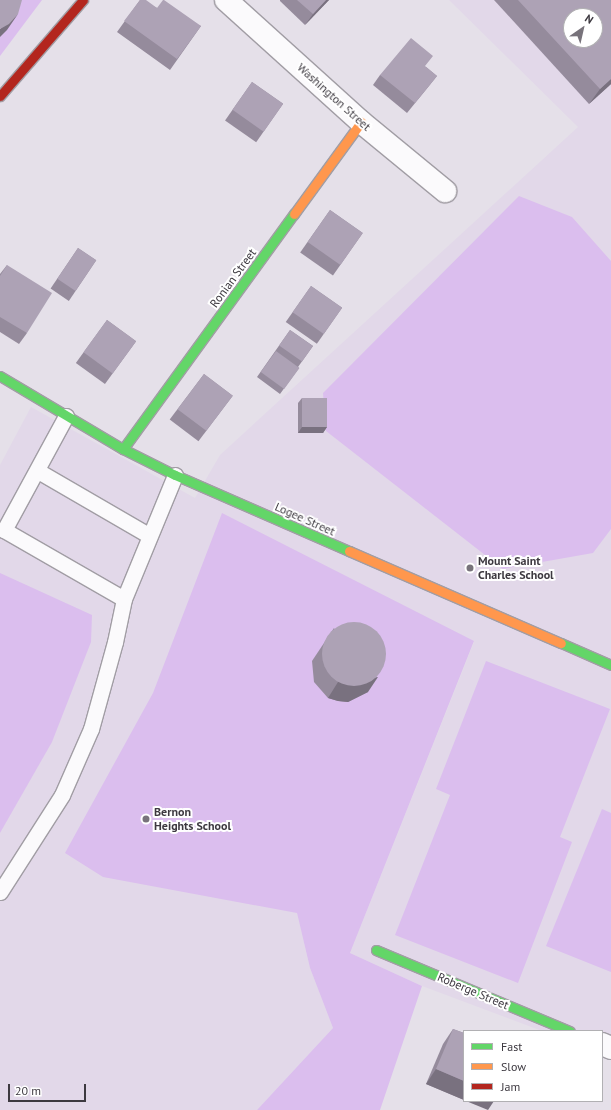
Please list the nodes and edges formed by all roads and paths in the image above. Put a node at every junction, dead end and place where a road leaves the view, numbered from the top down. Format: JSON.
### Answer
{"nodes":[{"id":1,"x":83,"y":0,"type":"edge"},
{"id":2,"x":226,"y":0,"type":"edge"},
{"id":3,"x":0,"y":96,"type":"edge"},
{"id":4,"x":361,"y":122,"type":"junction"},
{"id":5,"x":445,"y":191,"type":"dead end"},
{"id":6,"x":0,"y":376,"type":"edge"},
{"id":7,"x":66,"y":416,"type":"junction"},
{"id":8,"x":123,"y":449,"type":"junction"},
{"id":9,"x":38,"y":471,"type":"junction"},
{"id":10,"x":175,"y":475,"type":"junction"},
{"id":11,"x":150,"y":536,"type":"junction"},
{"id":12,"x":124,"y":599,"type":"junction"},
{"id":13,"x":611,"y":665,"type":"edge"},
{"id":14,"x":0,"y":892,"type":"edge"},
{"id":15,"x":376,"y":950,"type":"dead end"},
{"id":16,"x":568,"y":1030,"type":"edge"}],
"edges":[{"from":1,"to":3,"type":"street"},
{"from":2,"to":4,"type":"street","name":"Washington Street"},
{"from":4,"to":5,"type":"street","name":"Washington Street"},
{"from":4,"to":8,"type":"street","name":"Ronian Street"},
{"from":6,"to":7,"type":"street","name":"Logee Street"},
{"from":7,"to":8,"type":"street","name":"Logee Street"},
{"from":7,"to":9,"type":"lane"},
{"from":8,"to":10,"type":"street","name":"Logee Street"},
{"from":9,"to":11,"type":"lane"},
{"from":9,"to":12,"type":"lane"},
{"from":10,"to":11,"type":"lane"},
{"from":10,"to":13,"type":"street","name":"Logee Street"},
{"from":11,"to":12,"type":"lane"},
{"from":12,"to":14,"type":"lane"},
{"from":15,"to":16,"type":"street","name":"Roberge Street"}]}
